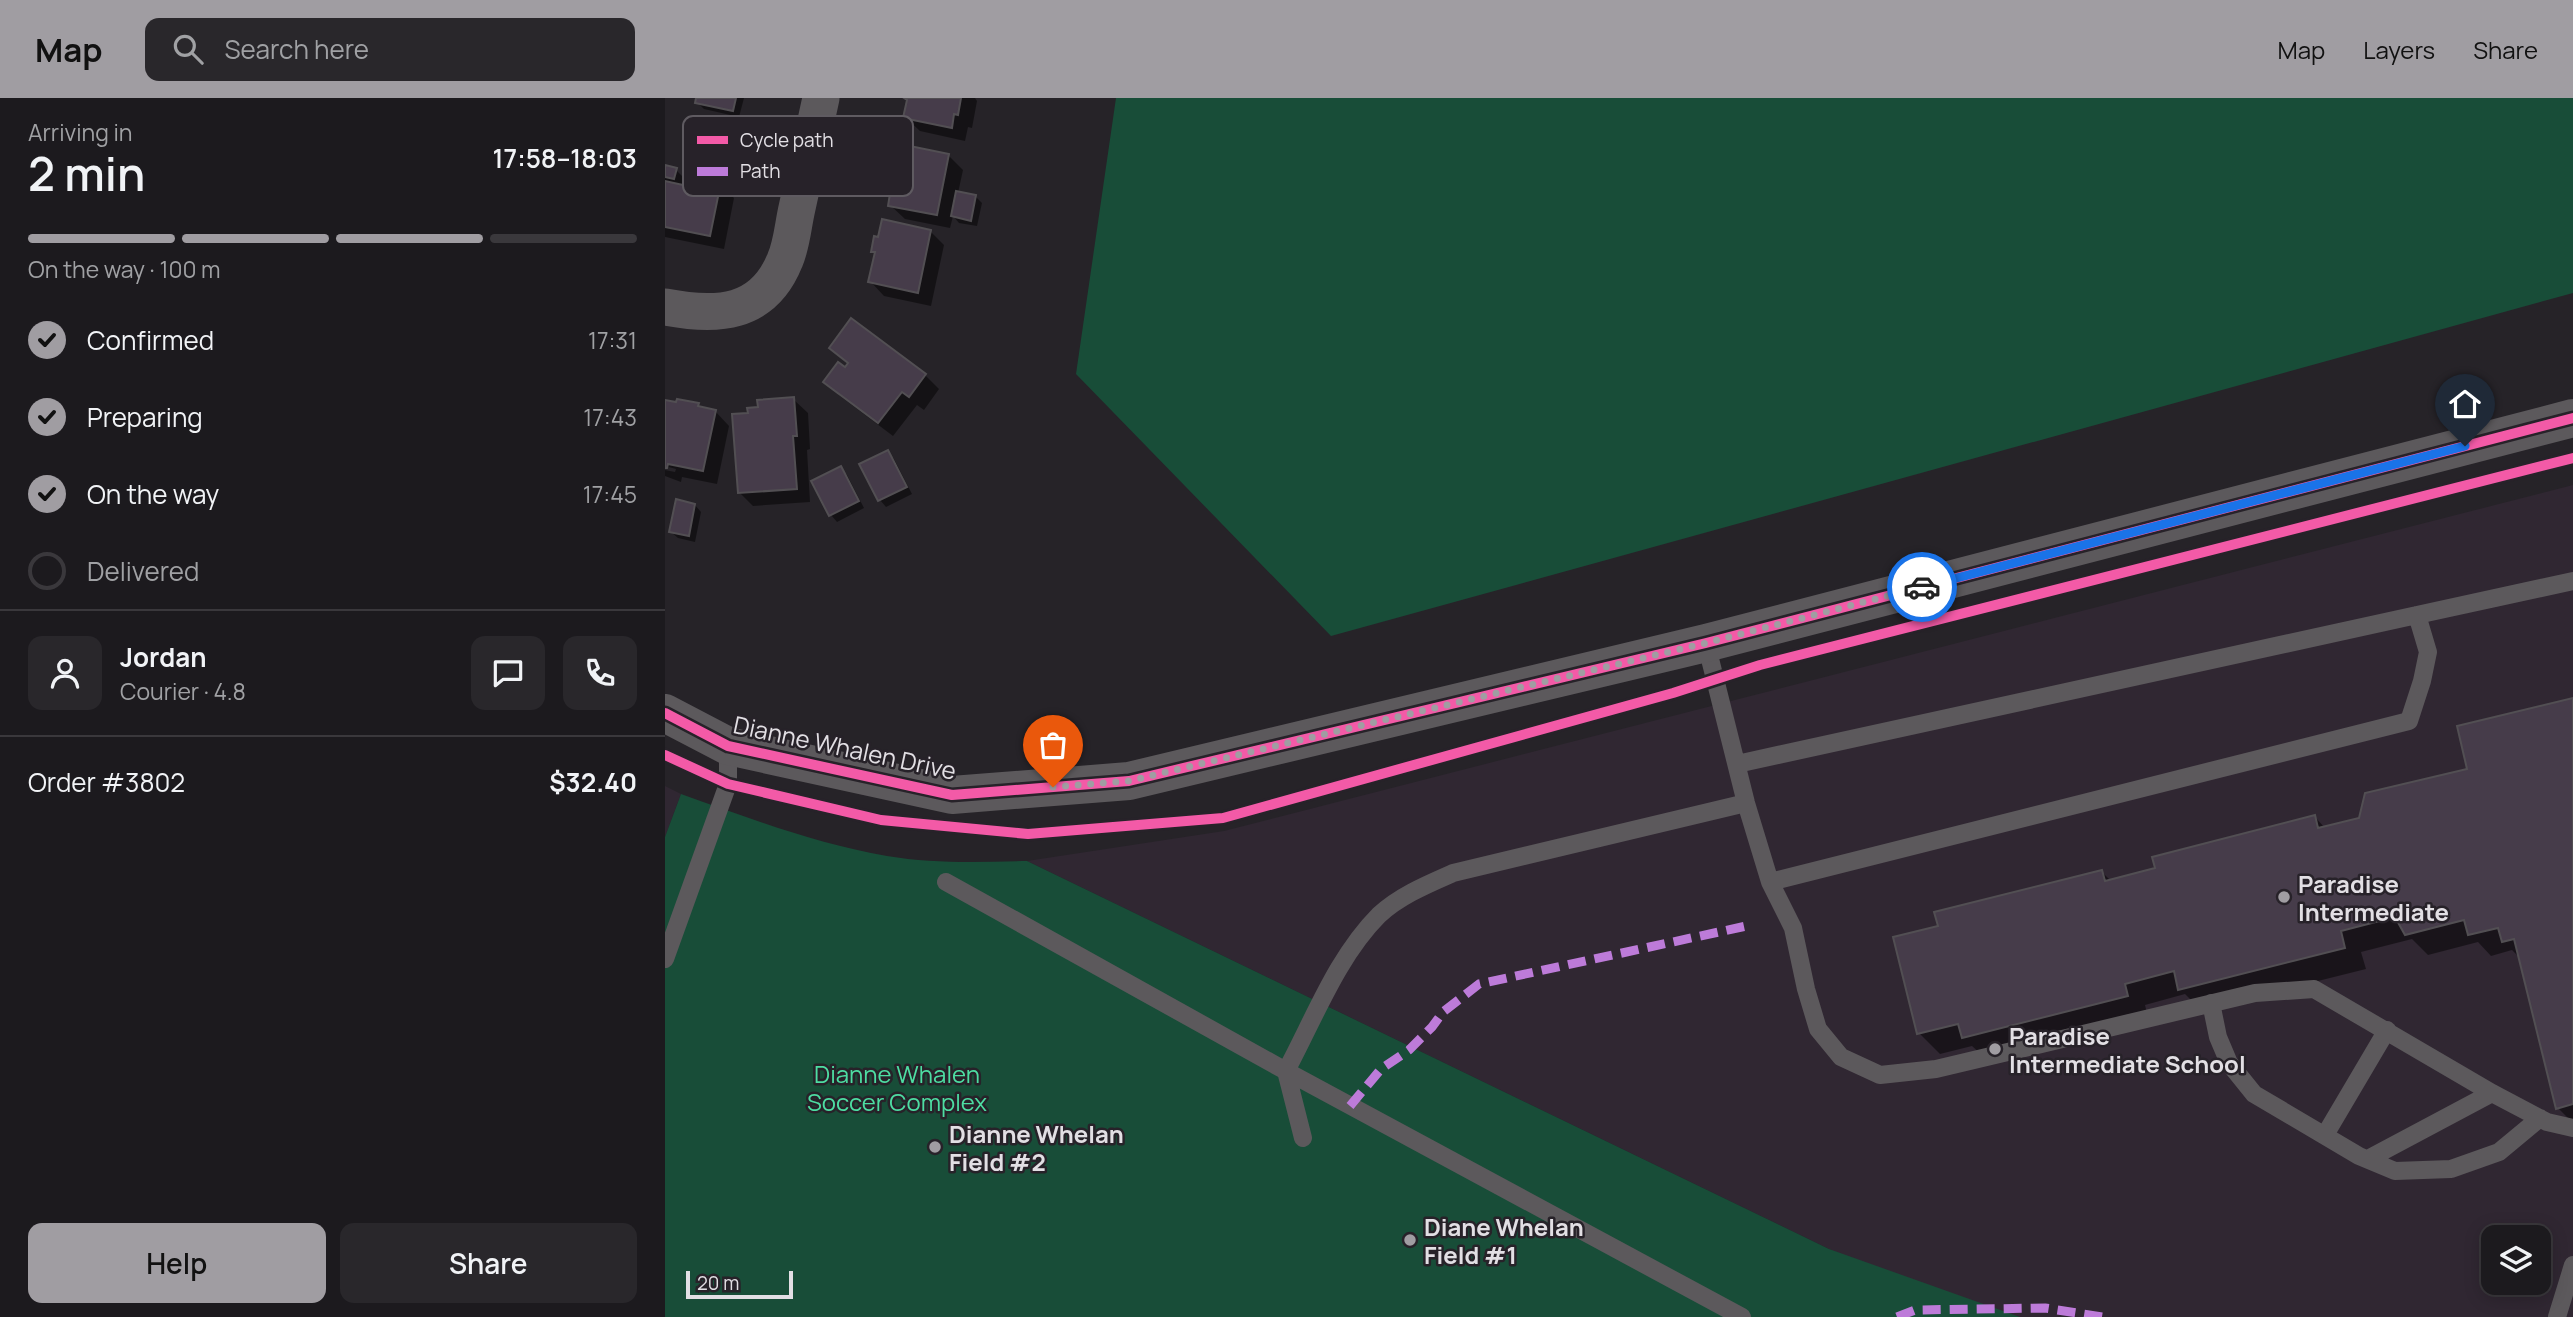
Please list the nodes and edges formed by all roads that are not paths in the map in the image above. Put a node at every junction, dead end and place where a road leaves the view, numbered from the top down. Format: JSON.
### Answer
{"nodes":[{"id":1,"x":821,"y":98,"type":"edge"},
{"id":2,"x":817,"y":116,"type":"edge"},
{"id":3,"x":799,"y":196,"type":"edge"},
{"id":4,"x":665,"y":307,"type":"edge"},
{"id":5,"x":2573,"y":418,"type":"edge"},
{"id":6,"x":2573,"y":581,"type":"edge"},
{"id":7,"x":2417,"y":615,"type":"junction"},
{"id":8,"x":1706,"y":643,"type":"junction"},
{"id":9,"x":665,"y":713,"type":"edge"},
{"id":10,"x":728,"y":746,"type":"junction"},
{"id":11,"x":1737,"y":764,"type":"junction"},
{"id":12,"x":1746,"y":803,"type":"junction"},
{"id":13,"x":946,"y":882,"type":"dead end"},
{"id":14,"x":1770,"y":882,"type":"junction"},
{"id":15,"x":665,"y":959,"type":"edge"},
{"id":16,"x":2211,"y":1003,"type":"junction"},
{"id":17,"x":2387,"y":1030,"type":"junction"},
{"id":18,"x":1286,"y":1071,"type":"junction"},
{"id":19,"x":2492,"y":1093,"type":"junction"},
{"id":20,"x":2540,"y":1118,"type":"junction"},
{"id":21,"x":2573,"y":1128,"type":"edge"},
{"id":22,"x":2325,"y":1135,"type":"junction"},
{"id":23,"x":1303,"y":1138,"type":"dead end"},
{"id":24,"x":2368,"y":1159,"type":"junction"},
{"id":25,"x":2573,"y":1265,"type":"edge"},
{"id":26,"x":1742,"y":1317,"type":"edge"},
{"id":27,"x":2557,"y":1317,"type":"edge"}],
"edges":[{"from":1,"to":2,"type":"street"},
{"from":3,"to":4,"type":"street"},
{"from":5,"to":8,"type":"street","name":"Dianne Whalen Drive"},
{"from":6,"to":7,"type":"lane"},
{"from":7,"to":11,"type":"lane"},
{"from":7,"to":14,"type":"lane"},
{"from":8,"to":10,"type":"street","name":"Dianne Whalen Drive"},
{"from":8,"to":11,"type":"lane"},
{"from":9,"to":10,"type":"street","name":"Dianne Whalen Drive"},
{"from":10,"to":15,"type":"lane"},
{"from":11,"to":12,"type":"lane"},
{"from":12,"to":14,"type":"lane"},
{"from":12,"to":18,"type":"lane"},
{"from":13,"to":18,"type":"lane"},
{"from":14,"to":16,"type":"lane"},
{"from":16,"to":17,"type":"lane"},
{"from":16,"to":22,"type":"lane"},
{"from":17,"to":19,"type":"lane"},
{"from":17,"to":22,"type":"lane"},
{"from":18,"to":23,"type":"lane"},
{"from":18,"to":26,"type":"lane"},
{"from":19,"to":20,"type":"lane"},
{"from":19,"to":24,"type":"lane"},
{"from":20,"to":21,"type":"lane"},
{"from":20,"to":24,"type":"lane"},
{"from":22,"to":24,"type":"lane"},
{"from":25,"to":27,"type":"lane"}]}
